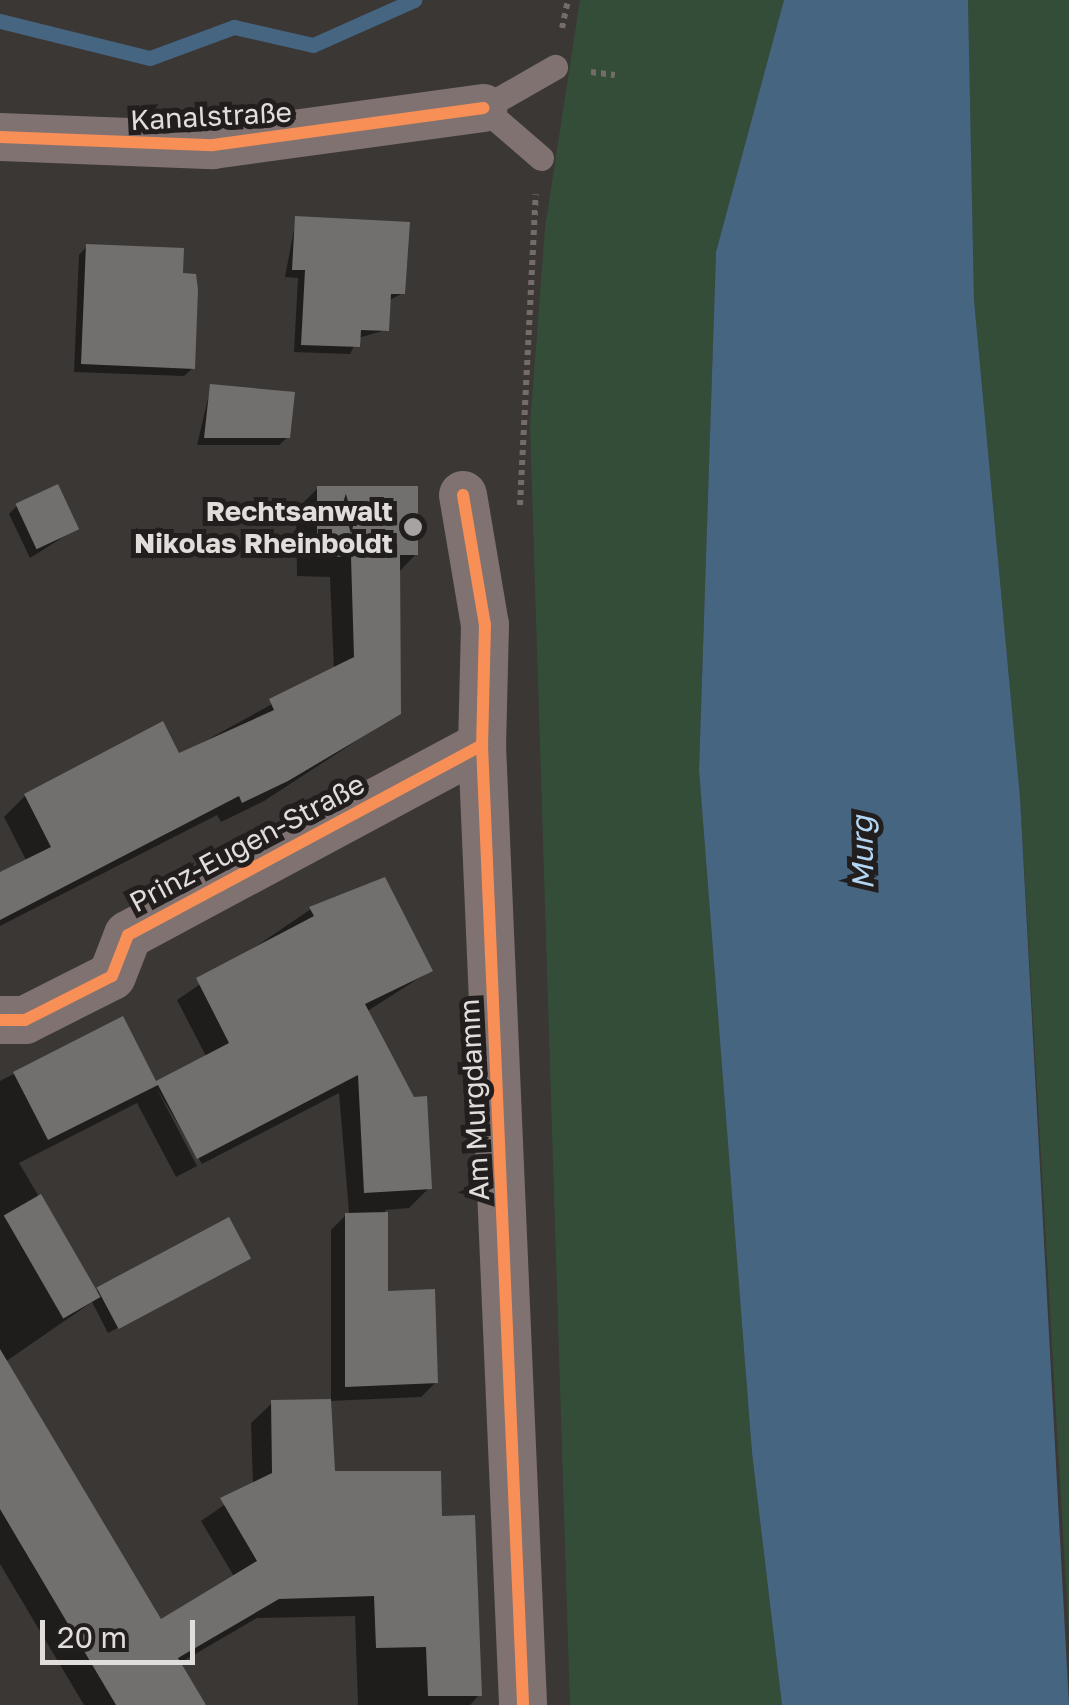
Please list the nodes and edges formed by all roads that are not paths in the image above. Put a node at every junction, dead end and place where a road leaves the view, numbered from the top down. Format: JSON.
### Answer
{"nodes":[{"id":1,"x":555,"y":68,"type":"dead end"},
{"id":2,"x":483,"y":108,"type":"junction"},
{"id":3,"x":0,"y":137,"type":"edge"},
{"id":4,"x":541,"y":158,"type":"road end"},
{"id":5,"x":463,"y":495,"type":"dead end"},
{"id":6,"x":482,"y":744,"type":"junction"},
{"id":7,"x":0,"y":1020,"type":"edge"},
{"id":8,"x":522,"y":1705,"type":"edge"}],
"edges":[{"from":1,"to":2,"type":"lane"},
{"from":2,"to":3,"type":"street","name":"Kanalstraße"},
{"from":2,"to":4,"type":"lane"},
{"from":5,"to":6,"type":"street","name":"Am Murgdamm"},
{"from":6,"to":7,"type":"street","name":"Prinz-Eugen-Straße"},
{"from":6,"to":8,"type":"street","name":"Am Murgdamm"}]}
